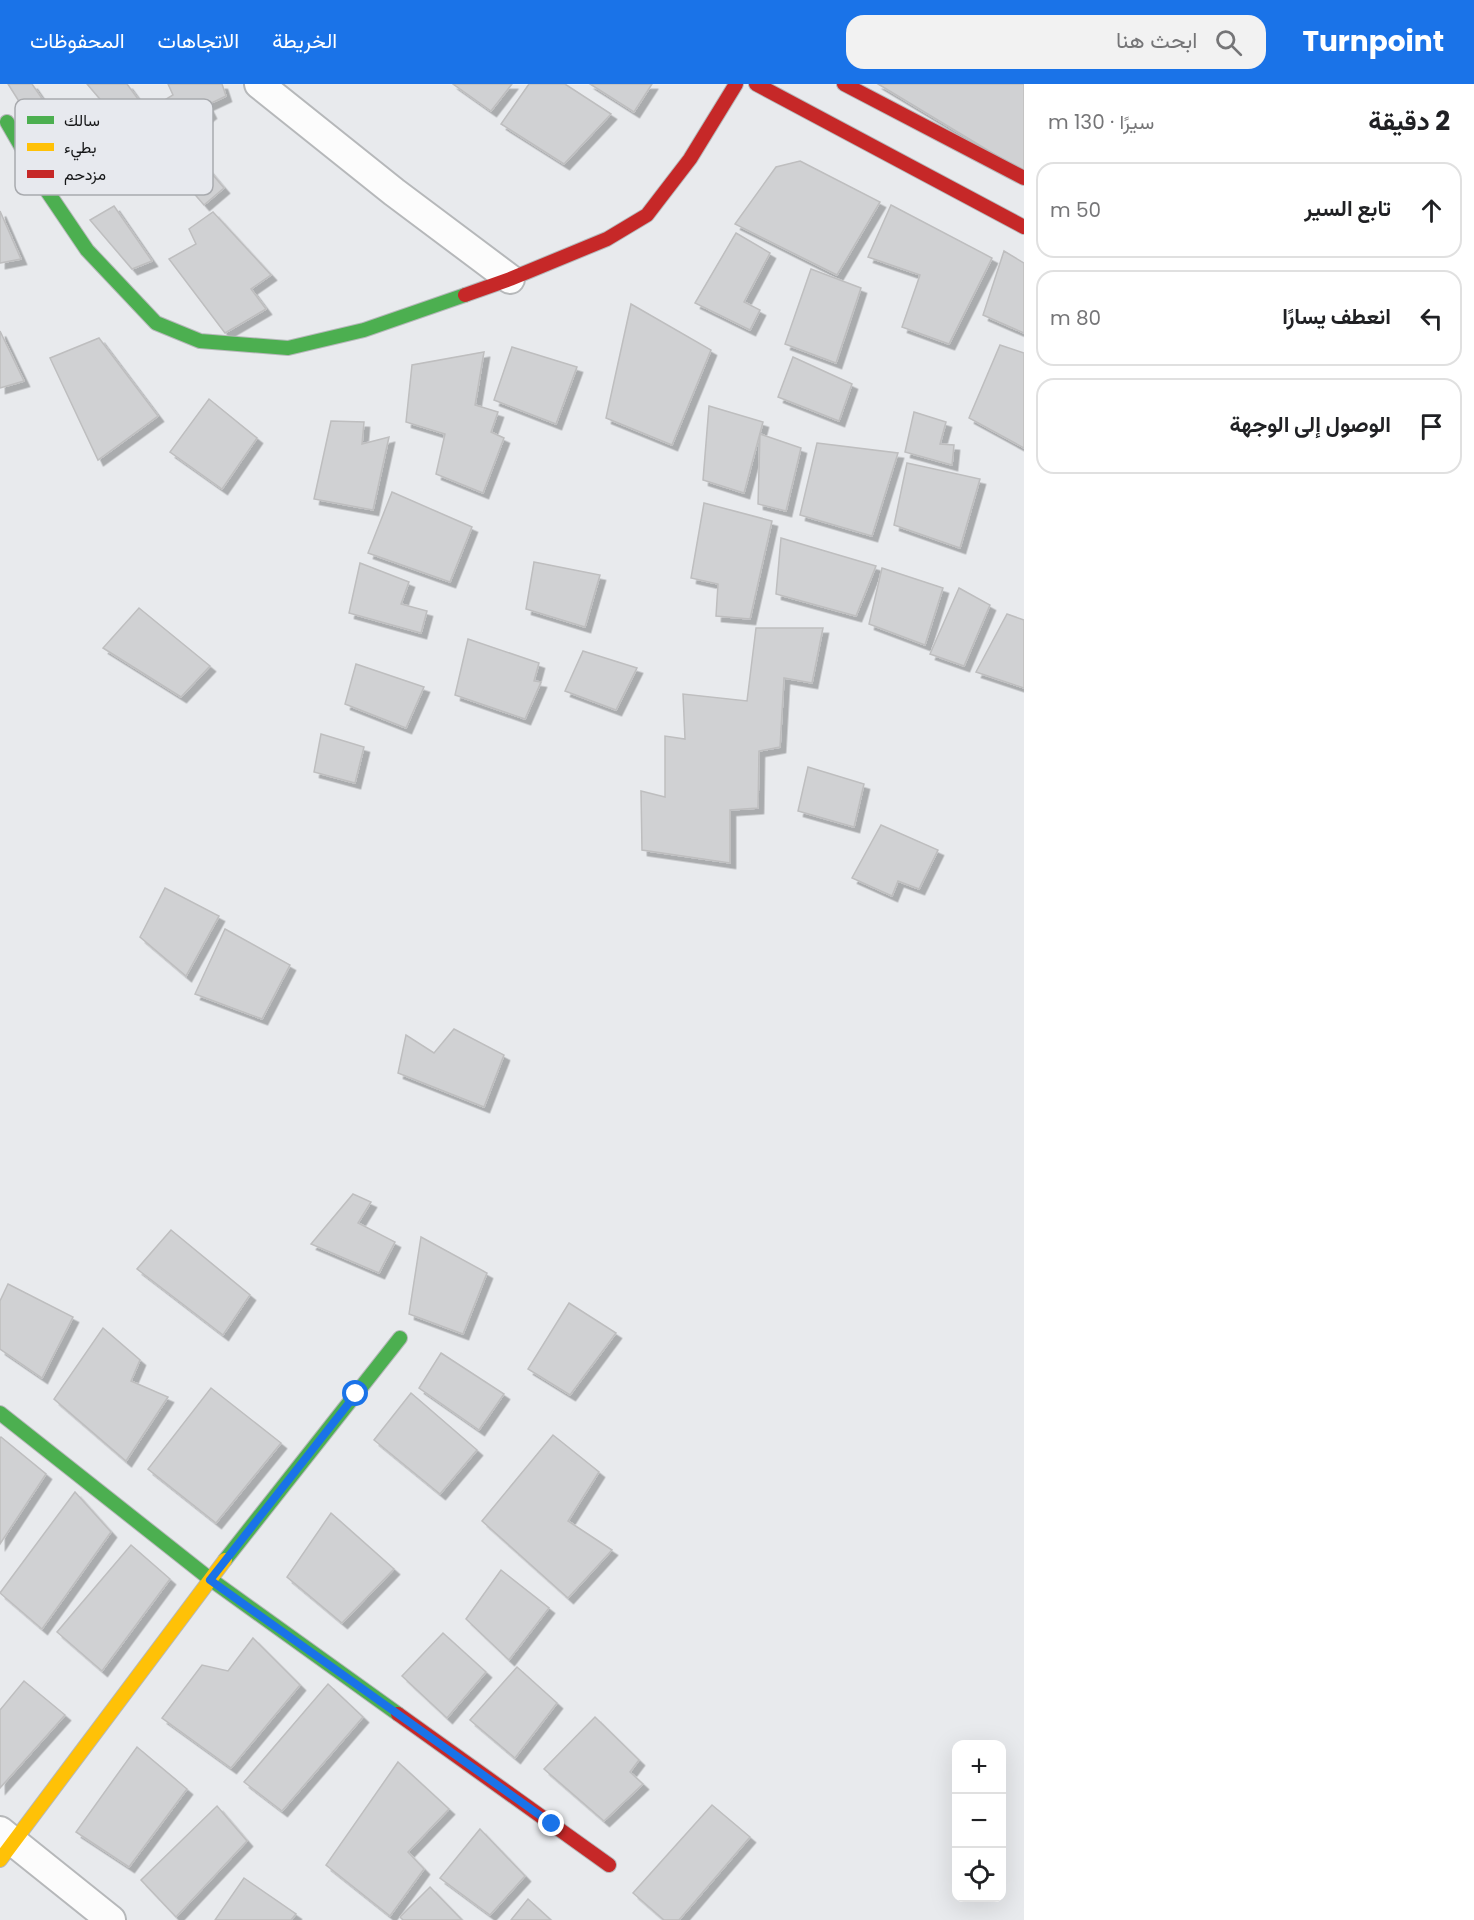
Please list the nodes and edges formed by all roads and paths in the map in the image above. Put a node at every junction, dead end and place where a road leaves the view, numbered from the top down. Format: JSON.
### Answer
{"nodes":[{"id":1,"x":259,"y":84,"type":"edge"},
{"id":2,"x":736,"y":84,"type":"edge"},
{"id":3,"x":756,"y":84,"type":"edge"},
{"id":4,"x":844,"y":84,"type":"edge"},
{"id":5,"x":7,"y":122,"type":"dead end"},
{"id":6,"x":15,"y":136,"type":"edge"},
{"id":7,"x":1024,"y":178,"type":"edge"},
{"id":8,"x":50,"y":195,"type":"edge"},
{"id":9,"x":1024,"y":227,"type":"edge"},
{"id":10,"x":510,"y":279,"type":"junction"},
{"id":11,"x":400,"y":1338,"type":"dead end"},
{"id":12,"x":0,"y":1413,"type":"edge"},
{"id":13,"x":210,"y":1580,"type":"junction"},
{"id":14,"x":5,"y":1845,"type":"edge"},
{"id":15,"x":609,"y":1864,"type":"dead end"},
{"id":16,"x":111,"y":1920,"type":"edge"}],
"edges":[{"from":1,"to":10,"type":"street"},
{"from":2,"to":10,"type":"street"},
{"from":3,"to":9,"type":"street"},
{"from":4,"to":7,"type":"street"},
{"from":5,"to":6,"type":"street"},
{"from":8,"to":10,"type":"street"},
{"from":11,"to":13,"type":"street"},
{"from":12,"to":13,"type":"street"},
{"from":13,"to":14,"type":"street"},
{"from":13,"to":15,"type":"street"},
{"from":14,"to":16,"type":"street"}]}
